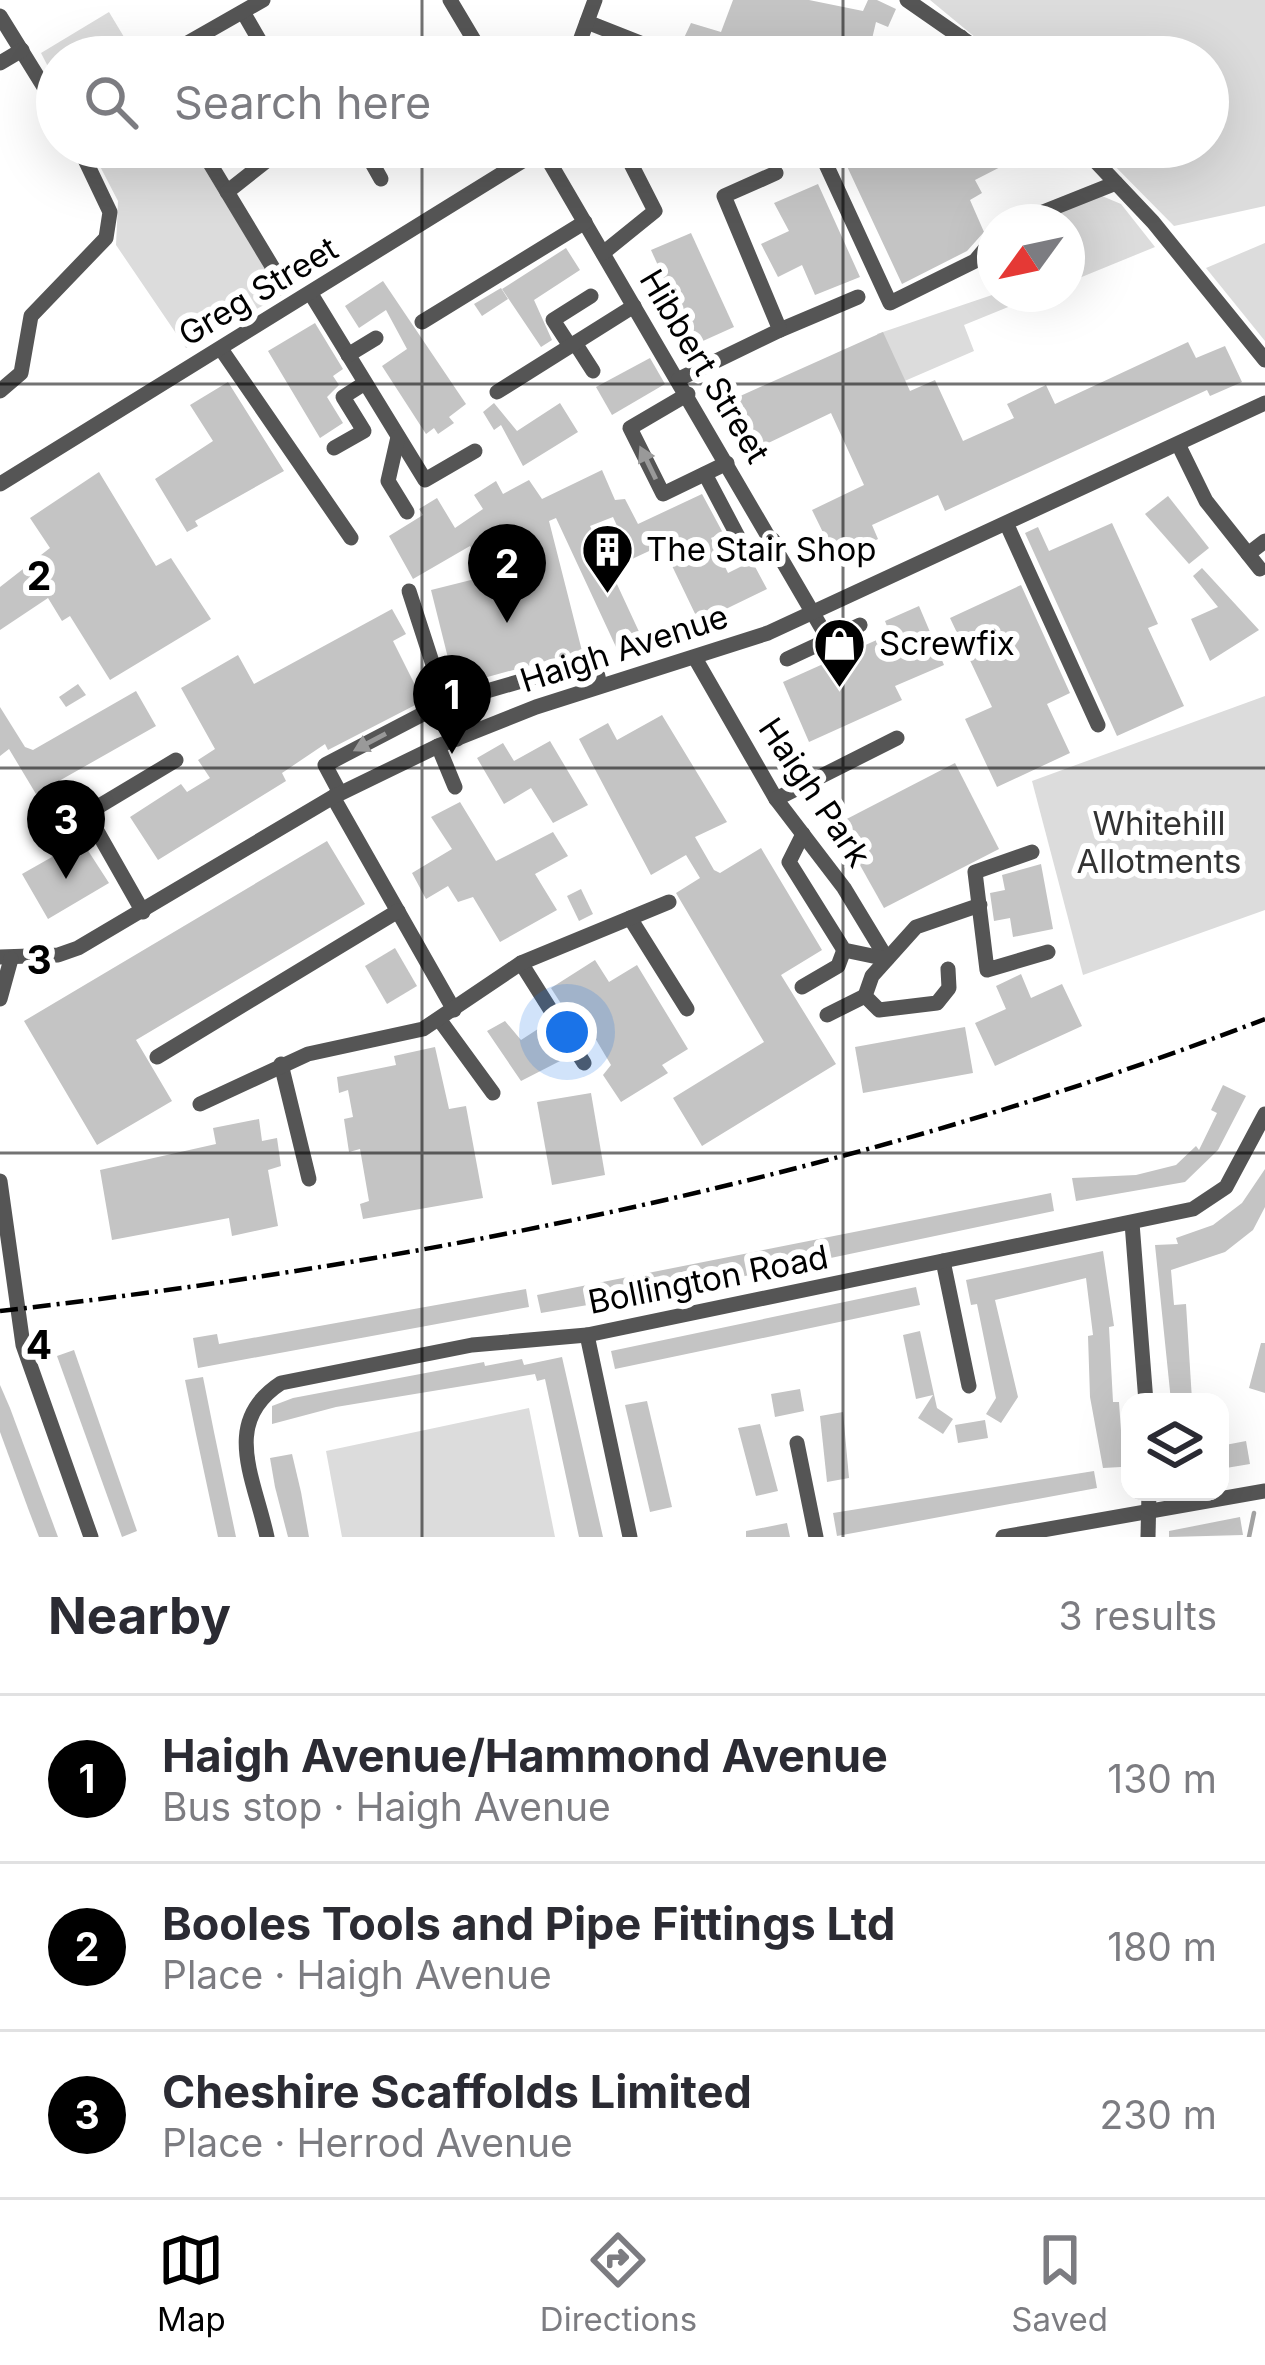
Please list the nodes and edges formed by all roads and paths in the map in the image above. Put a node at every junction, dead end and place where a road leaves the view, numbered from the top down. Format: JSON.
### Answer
{"nodes":[{"id":1,"x":262,"y":0,"type":"edge"},
{"id":2,"x":450,"y":0,"type":"edge"},
{"id":3,"x":596,"y":0,"type":"edge"},
{"id":4,"x":907,"y":0,"type":"edge"},
{"id":5,"x":243,"y":12,"type":"junction"},
{"id":6,"x":0,"y":16,"type":"edge"},
{"id":7,"x":587,"y":22,"type":"junction"},
{"id":8,"x":201,"y":36,"type":"edge"},
{"id":9,"x":257,"y":36,"type":"edge"},
{"id":10,"x":471,"y":36,"type":"edge"},
{"id":11,"x":582,"y":36,"type":"edge"},
{"id":12,"x":622,"y":36,"type":"edge"},
{"id":13,"x":960,"y":36,"type":"edge"},
{"id":14,"x":22,"y":50,"type":"junction"},
{"id":15,"x":0,"y":63,"type":"edge"},
{"id":16,"x":36,"y":73,"type":"edge"},
{"id":17,"x":91,"y":168,"type":"edge"},
{"id":18,"x":212,"y":168,"type":"edge"},
{"id":19,"x":257,"y":168,"type":"edge"},
{"id":20,"x":375,"y":168,"type":"edge"},
{"id":21,"x":513,"y":168,"type":"edge"},
{"id":22,"x":555,"y":168,"type":"edge"},
{"id":23,"x":633,"y":168,"type":"edge"},
{"id":24,"x":828,"y":168,"type":"edge"},
{"id":25,"x":1102,"y":168,"type":"edge"},
{"id":26,"x":776,"y":173,"type":"dead end"},
{"id":27,"x":381,"y":178,"type":"dead end"},
{"id":28,"x":1116,"y":183,"type":"junction"},
{"id":29,"x":226,"y":192,"type":"junction"},
{"id":30,"x":1063,"y":204,"type":"edge"},
{"id":31,"x":585,"y":222,"type":"junction"},
{"id":32,"x":603,"y":253,"type":"junction"},
{"id":33,"x":977,"y":259,"type":"edge"},
{"id":34,"x":276,"y":273,"type":"dead end"},
{"id":35,"x":310,"y":294,"type":"junction"},
{"id":36,"x":591,"y":296,"type":"dead end"},
{"id":37,"x":858,"y":297,"type":"dead end"},
{"id":38,"x":634,"y":306,"type":"junction"},
{"id":39,"x":422,"y":322,"type":"dead end"},
{"id":40,"x":780,"y":330,"type":"junction"},
{"id":41,"x":376,"y":338,"type":"dead end"},
{"id":42,"x":573,"y":344,"type":"junction"},
{"id":43,"x":221,"y":349,"type":"junction"},
{"id":44,"x":348,"y":356,"type":"junction"},
{"id":45,"x":1265,"y":360,"type":"edge"},
{"id":46,"x":593,"y":371,"type":"dead end"},
{"id":47,"x":365,"y":383,"type":"junction"},
{"id":48,"x":684,"y":387,"type":"junction"},
{"id":49,"x":0,"y":391,"type":"edge"},
{"id":50,"x":497,"y":392,"type":"dead end"},
{"id":51,"x":1265,"y":403,"type":"edge"},
{"id":52,"x":398,"y":437,"type":"junction"},
{"id":53,"x":1179,"y":446,"type":"junction"},
{"id":54,"x":334,"y":448,"type":"dead end"},
{"id":55,"x":475,"y":451,"type":"dead end"},
{"id":56,"x":728,"y":463,"type":"junction"},
{"id":57,"x":705,"y":474,"type":"junction"},
{"id":58,"x":0,"y":484,"type":"edge"},
{"id":59,"x":407,"y":512,"type":"dead end"},
{"id":60,"x":1007,"y":525,"type":"junction"},
{"id":61,"x":351,"y":538,"type":"dead end"},
{"id":62,"x":773,"y":540,"type":"junction"},
{"id":63,"x":1265,"y":541,"type":"edge"},
{"id":64,"x":1248,"y":554,"type":"junction"},
{"id":65,"x":1260,"y":569,"type":"dead end"},
{"id":66,"x":409,"y":591,"type":"dead end"},
{"id":67,"x":815,"y":611,"type":"junction"},
{"id":68,"x":860,"y":625,"type":"dead end"},
{"id":69,"x":828,"y":639,"type":"junction"},
{"id":70,"x":694,"y":658,"type":"junction"},
{"id":71,"x":787,"y":658,"type":"dead end"},
{"id":72,"x":600,"y":685,"type":"junction"},
{"id":73,"x":442,"y":704,"type":"junction"},
{"id":74,"x":1098,"y":725,"type":"dead end"},
{"id":75,"x":897,"y":738,"type":"dead end"},
{"id":76,"x":457,"y":739,"type":"junction"},
{"id":77,"x":439,"y":746,"type":"junction"},
{"id":78,"x":176,"y":760,"type":"dead end"},
{"id":79,"x":455,"y":788,"type":"dead end"},
{"id":80,"x":336,"y":795,"type":"junction"},
{"id":81,"x":776,"y":799,"type":"junction"},
{"id":82,"x":803,"y":834,"type":"junction"},
{"id":83,"x":1032,"y":852,"type":"dead end"},
{"id":84,"x":669,"y":902,"type":"dead end"},
{"id":85,"x":980,"y":905,"type":"junction"},
{"id":86,"x":398,"y":910,"type":"junction"},
{"id":87,"x":143,"y":912,"type":"junction"},
{"id":88,"x":630,"y":918,"type":"junction"},
{"id":89,"x":844,"y":950,"type":"junction"},
{"id":90,"x":1048,"y":952,"type":"dead end"},
{"id":91,"x":5,"y":958,"type":"edge"},
{"id":92,"x":887,"y":959,"type":"junction"},
{"id":93,"x":520,"y":963,"type":"junction"},
{"id":94,"x":948,"y":969,"type":"dead end"},
{"id":95,"x":802,"y":986,"type":"dead end"},
{"id":96,"x":865,"y":996,"type":"junction"},
{"id":97,"x":0,"y":1000,"type":"edge"},
{"id":98,"x":687,"y":1009,"type":"dead end"},
{"id":99,"x":447,"y":1014,"type":"junction"},
{"id":100,"x":827,"y":1015,"type":"dead end"},
{"id":101,"x":158,"y":1057,"type":"dead end"},
{"id":102,"x":584,"y":1063,"type":"dead end"},
{"id":103,"x":281,"y":1064,"type":"junction"},
{"id":104,"x":493,"y":1093,"type":"dead end"},
{"id":105,"x":200,"y":1104,"type":"dead end"},
{"id":106,"x":1265,"y":1114,"type":"edge"},
{"id":107,"x":310,"y":1179,"type":"dead end"},
{"id":108,"x":0,"y":1180,"type":"edge"},
{"id":109,"x":1132,"y":1223,"type":"junction"},
{"id":110,"x":943,"y":1261,"type":"junction"},
{"id":111,"x":587,"y":1335,"type":"junction"},
{"id":112,"x":969,"y":1386,"type":"dead end"},
{"id":113,"x":1145,"y":1393,"type":"edge"},
{"id":114,"x":797,"y":1443,"type":"dead end"},
{"id":115,"x":1265,"y":1491,"type":"edge"},
{"id":116,"x":1229,"y":1494,"type":"edge"},
{"id":117,"x":1146,"y":1501,"type":"edge"},
{"id":118,"x":1150,"y":1501,"type":"edge"},
{"id":119,"x":92,"y":1537,"type":"edge"},
{"id":120,"x":267,"y":1537,"type":"edge"},
{"id":121,"x":630,"y":1537,"type":"edge"},
{"id":122,"x":816,"y":1537,"type":"edge"},
{"id":123,"x":1003,"y":1537,"type":"edge"},
{"id":124,"x":1148,"y":1537,"type":"edge"}],
"edges":[{"from":1,"to":5,"type":"street"},
{"from":2,"to":10,"type":"street"},
{"from":3,"to":7,"type":"street"},
{"from":4,"to":13,"type":"street"},
{"from":5,"to":8,"type":"street"},
{"from":5,"to":9,"type":"street"},
{"from":6,"to":14,"type":"street"},
{"from":7,"to":11,"type":"street"},
{"from":7,"to":12,"type":"street"},
{"from":14,"to":15,"type":"street"},
{"from":14,"to":16,"type":"street"},
{"from":17,"to":49,"type":"street"},
{"from":18,"to":29,"type":"street"},
{"from":19,"to":29,"type":"street"},
{"from":20,"to":27,"type":"street"},
{"from":21,"to":35,"type":"street","name":"Greg Street"},
{"from":22,"to":31,"type":"street","name":"Hibbert Street"},
{"from":23,"to":32,"type":"street"},
{"from":24,"to":33,"type":"street"},
{"from":25,"to":28,"type":"street"},
{"from":26,"to":40,"type":"street"},
{"from":28,"to":30,"type":"street"},
{"from":28,"to":45,"type":"street"},
{"from":29,"to":34,"type":"street"},
{"from":31,"to":32,"type":"street","name":"Hibbert Street"},
{"from":31,"to":39,"type":"street"},
{"from":32,"to":38,"type":"street","name":"Hibbert Street"},
{"from":35,"to":43,"type":"street","name":"Greg Street"},
{"from":35,"to":44,"type":"street"},
{"from":36,"to":42,"type":"street"},
{"from":37,"to":40,"type":"street"},
{"from":38,"to":42,"type":"street"},
{"from":38,"to":48,"type":"street","name":"Hibbert Street"},
{"from":40,"to":48,"type":"street"},
{"from":41,"to":44,"type":"street"},
{"from":42,"to":46,"type":"street"},
{"from":42,"to":50,"type":"street"},
{"from":43,"to":58,"type":"street","name":"Greg Street"},
{"from":43,"to":61,"type":"street"},
{"from":44,"to":47,"type":"street"},
{"from":47,"to":52,"type":"street"},
{"from":47,"to":54,"type":"street"},
{"from":48,"to":56,"type":"street","name":"Hibbert Street"},
{"from":57,"to":48,"type":"street","one_way":true},
{"from":51,"to":53,"type":"street","name":"Haigh Avenue"},
{"from":52,"to":55,"type":"street"},
{"from":52,"to":59,"type":"street"},
{"from":53,"to":60,"type":"street","name":"Haigh Avenue"},
{"from":53,"to":64,"type":"street"},
{"from":56,"to":57,"type":"street"},
{"from":56,"to":62,"type":"street","name":"Hibbert Street"},
{"from":57,"to":62,"type":"street"},
{"from":60,"to":67,"type":"street","name":"Haigh Avenue"},
{"from":60,"to":74,"type":"street"},
{"from":62,"to":67,"type":"street","name":"Hibbert Street"},
{"from":63,"to":64,"type":"street"},
{"from":64,"to":65,"type":"street"},
{"from":66,"to":73,"type":"street"},
{"from":67,"to":69,"type":"street","name":"Hibbert Street"},
{"from":67,"to":70,"type":"street","name":"Haigh Avenue"},
{"from":68,"to":69,"type":"street"},
{"from":69,"to":71,"type":"street"},
{"from":70,"to":72,"type":"street","name":"Haigh Avenue"},
{"from":70,"to":81,"type":"street","name":"Haigh Park"},
{"from":72,"to":73,"type":"street"},
{"from":72,"to":76,"type":"street","name":"Haigh Avenue"},
{"from":73,"to":76,"type":"street"},
{"from":73,"to":80,"type":"street","one_way":true},
{"from":75,"to":81,"type":"street"},
{"from":76,"to":77,"type":"street","name":"Haigh Avenue"},
{"from":77,"to":79,"type":"street"},
{"from":77,"to":80,"type":"street","name":"Haigh Avenue"},
{"from":78,"to":87,"type":"street"},
{"from":80,"to":86,"type":"street"},
{"from":80,"to":87,"type":"street","name":"Haigh Avenue"},
{"from":81,"to":82,"type":"street","name":"Haigh Park"},
{"from":82,"to":89,"type":"street"},
{"from":82,"to":92,"type":"street","name":"Haigh Park"},
{"from":83,"to":85,"type":"street"},
{"from":84,"to":88,"type":"street"},
{"from":85,"to":90,"type":"street"},
{"from":85,"to":92,"type":"street"},
{"from":86,"to":99,"type":"street"},
{"from":86,"to":101,"type":"street"},
{"from":87,"to":91,"type":"street","name":"Haigh Avenue"},
{"from":88,"to":93,"type":"street"},
{"from":88,"to":98,"type":"street"},
{"from":89,"to":92,"type":"street"},
{"from":89,"to":95,"type":"street"},
{"from":91,"to":97,"type":"street"},
{"from":92,"to":96,"type":"street"},
{"from":93,"to":99,"type":"street"},
{"from":93,"to":102,"type":"street"},
{"from":94,"to":96,"type":"street"},
{"from":96,"to":100,"type":"street"},
{"from":99,"to":103,"type":"street"},
{"from":99,"to":104,"type":"street"},
{"from":103,"to":105,"type":"street"},
{"from":103,"to":107,"type":"street"},
{"from":106,"to":109,"type":"street","name":"Bollington Road"},
{"from":108,"to":119,"type":"street"},
{"from":109,"to":110,"type":"street","name":"Bollington Road"},
{"from":109,"to":113,"type":"street"},
{"from":110,"to":111,"type":"street","name":"Bollington Road"},
{"from":110,"to":112,"type":"street"},
{"from":111,"to":120,"type":"street","name":"Bollington Road"},
{"from":111,"to":121,"type":"street"},
{"from":114,"to":122,"type":"street"},
{"from":115,"to":116,"type":"street"},
{"from":117,"to":123,"type":"street"},
{"from":118,"to":124,"type":"street"}]}
